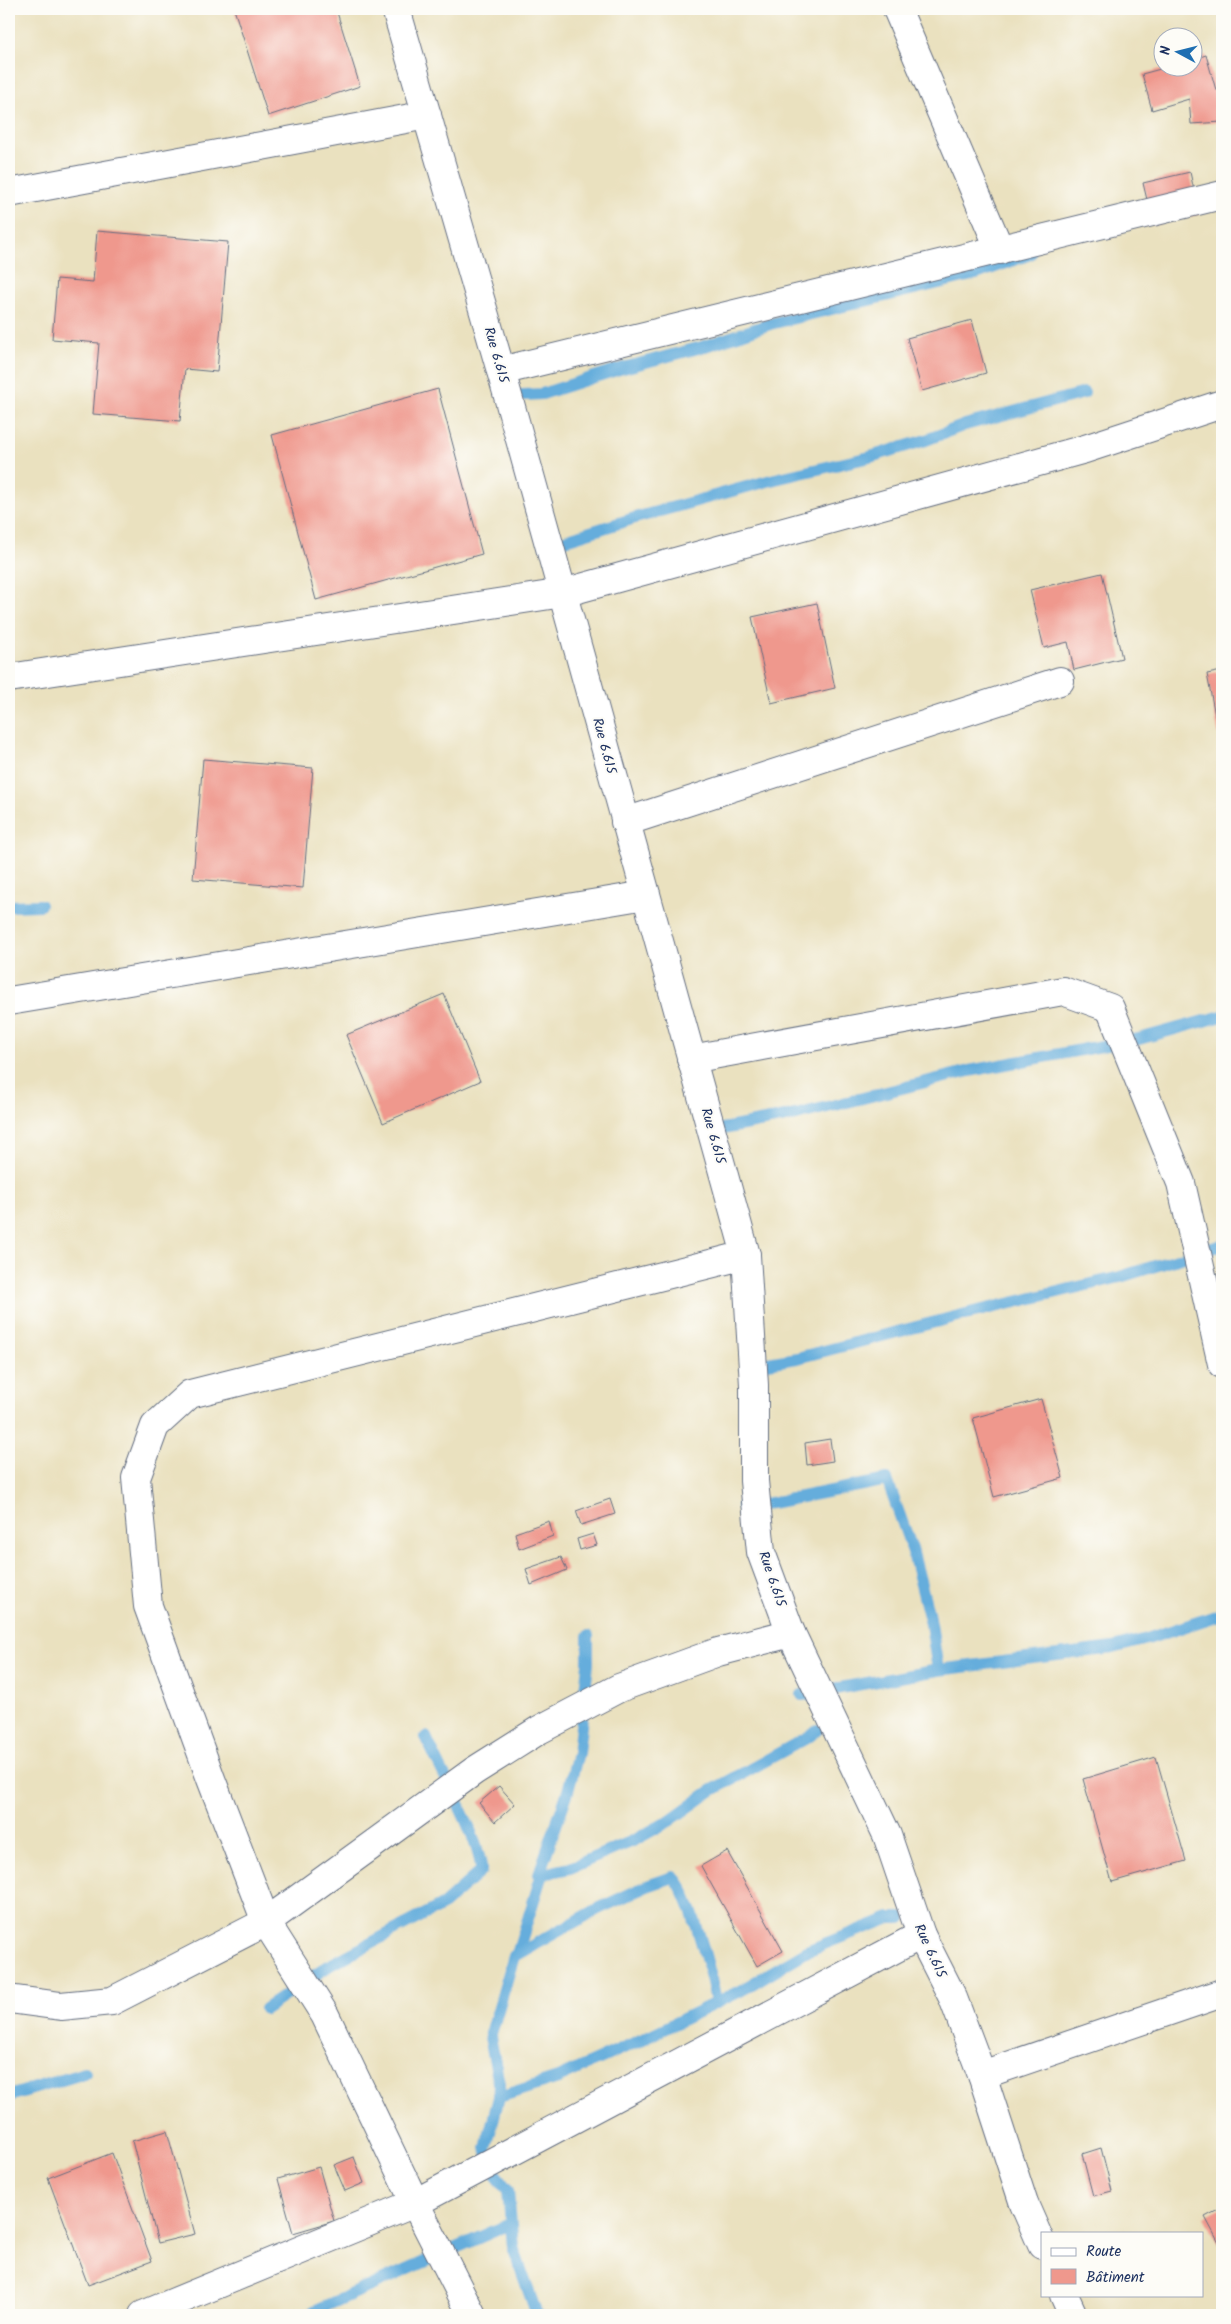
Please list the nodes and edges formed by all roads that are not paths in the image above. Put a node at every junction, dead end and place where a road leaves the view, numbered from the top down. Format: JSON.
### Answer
{"nodes":[{"id":1,"x":396,"y":9,"type":"edge"},
{"id":2,"x":897,"y":9,"type":"edge"},
{"id":3,"x":427,"y":115,"type":"junction"},
{"id":4,"x":9,"y":193,"type":"edge"},
{"id":5,"x":1222,"y":196,"type":"edge"},
{"id":6,"x":1000,"y":250,"type":"junction"},
{"id":7,"x":500,"y":371,"type":"junction"},
{"id":8,"x":1222,"y":404,"type":"edge"},
{"id":9,"x":563,"y":594,"type":"junction"},
{"id":10,"x":9,"y":678,"type":"edge"},
{"id":11,"x":1060,"y":681,"type":"dead end"},
{"id":12,"x":625,"y":822,"type":"junction"},
{"id":13,"x":646,"y":895,"type":"junction"},
{"id":14,"x":9,"y":1001,"type":"edge"},
{"id":15,"x":691,"y":1059,"type":"junction"},
{"id":16,"x":746,"y":1255,"type":"junction"},
{"id":17,"x":1222,"y":1364,"type":"edge"},
{"id":18,"x":791,"y":1633,"type":"junction"},
{"id":19,"x":266,"y":1922,"type":"junction"},
{"id":20,"x":921,"y":1935,"type":"junction"},
{"id":21,"x":1222,"y":1993,"type":"edge"},
{"id":22,"x":9,"y":1999,"type":"edge"},
{"id":23,"x":982,"y":2075,"type":"junction"},
{"id":24,"x":415,"y":2203,"type":"junction"},
{"id":25,"x":1041,"y":2243,"type":"edge"},
{"id":26,"x":1064,"y":2296,"type":"edge"},
{"id":27,"x":143,"y":2315,"type":"edge"},
{"id":28,"x":472,"y":2315,"type":"edge"},
{"id":29,"x":1073,"y":2315,"type":"edge"}],
"edges":[{"from":1,"to":3,"type":"street","name":"Rue 6.615"},
{"from":2,"to":6,"type":"street"},
{"from":3,"to":4,"type":"street"},
{"from":3,"to":7,"type":"street","name":"Rue 6.615"},
{"from":5,"to":6,"type":"street"},
{"from":6,"to":7,"type":"street"},
{"from":7,"to":9,"type":"street","name":"Rue 6.615"},
{"from":8,"to":9,"type":"street"},
{"from":9,"to":10,"type":"street"},
{"from":9,"to":12,"type":"street","name":"Rue 6.615"},
{"from":11,"to":12,"type":"street"},
{"from":12,"to":13,"type":"street","name":"Rue 6.615"},
{"from":13,"to":14,"type":"street"},
{"from":13,"to":15,"type":"street","name":"Rue 6.615"},
{"from":15,"to":16,"type":"street","name":"Rue 6.615"},
{"from":15,"to":17,"type":"street"},
{"from":16,"to":18,"type":"street","name":"Rue 6.615"},
{"from":16,"to":19,"type":"street"},
{"from":18,"to":19,"type":"street"},
{"from":18,"to":20,"type":"street","name":"Rue 6.615"},
{"from":19,"to":22,"type":"street"},
{"from":19,"to":24,"type":"street"},
{"from":20,"to":23,"type":"street","name":"Rue 6.615"},
{"from":20,"to":24,"type":"street"},
{"from":21,"to":23,"type":"street"},
{"from":23,"to":25,"type":"street","name":"Rue 6.615"},
{"from":24,"to":27,"type":"street"},
{"from":24,"to":28,"type":"street"},
{"from":26,"to":29,"type":"street"}]}
